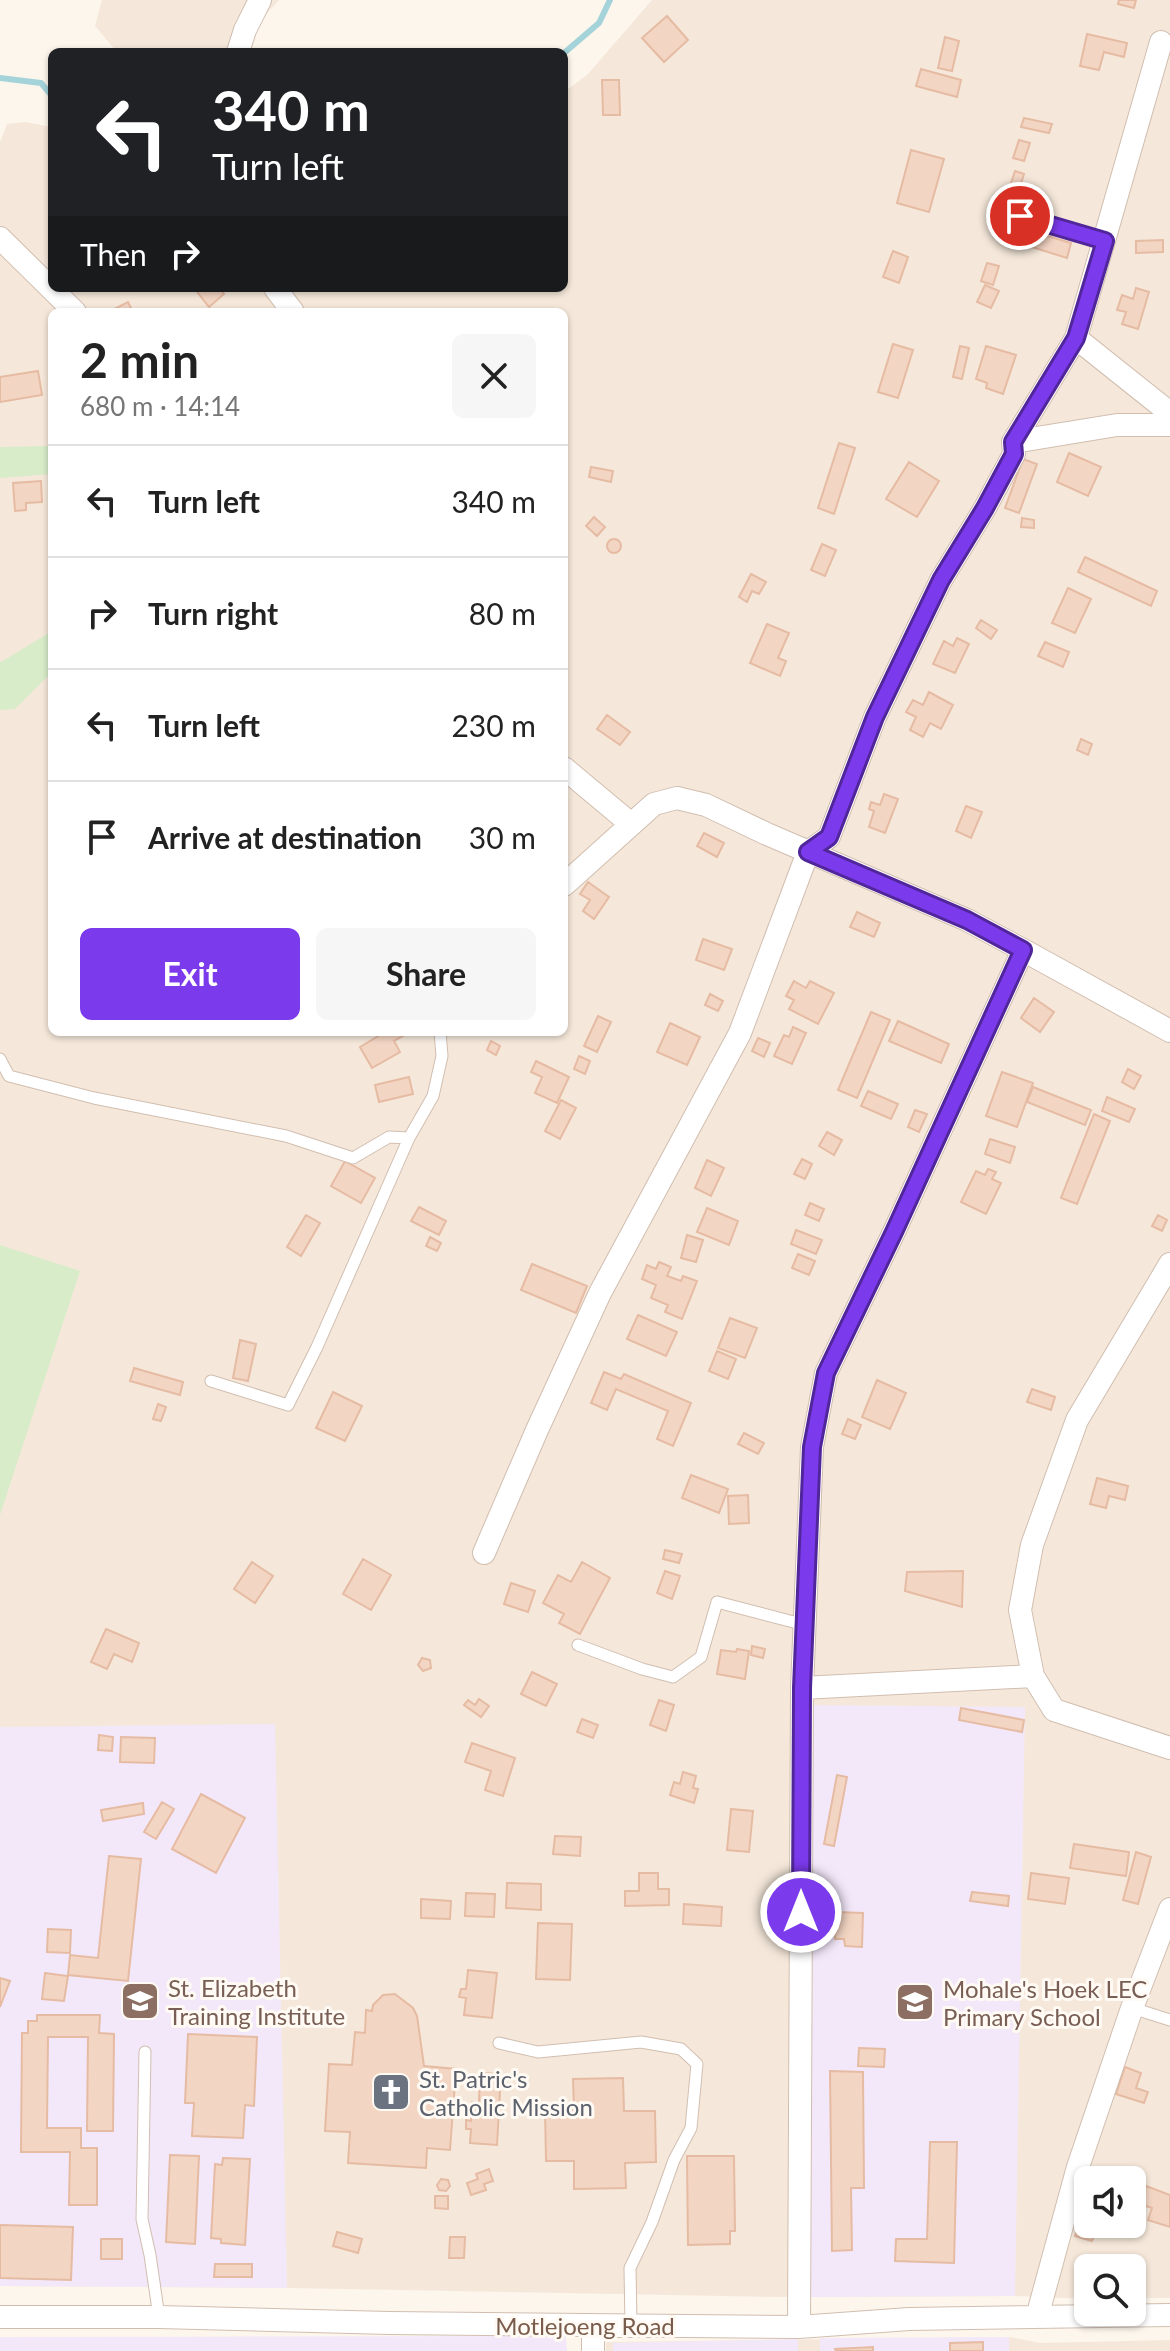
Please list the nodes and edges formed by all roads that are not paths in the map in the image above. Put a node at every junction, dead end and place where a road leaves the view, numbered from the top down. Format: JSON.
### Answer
{"nodes":[{"id":1,"x":260,"y":0,"type":"edge"},
{"id":2,"x":1161,"y":42,"type":"dead end"},
{"id":3,"x":239,"y":48,"type":"edge"},
{"id":4,"x":994,"y":208,"type":"dead end"},
{"id":5,"x":0,"y":238,"type":"edge"},
{"id":6,"x":1105,"y":241,"type":"junction"},
{"id":7,"x":48,"y":285,"type":"edge"},
{"id":8,"x":55,"y":292,"type":"edge"},
{"id":9,"x":71,"y":308,"type":"edge"},
{"id":10,"x":1076,"y":338,"type":"junction"},
{"id":11,"x":1170,"y":413,"type":"edge"},
{"id":12,"x":1170,"y":425,"type":"edge"},
{"id":13,"x":1013,"y":442,"type":"junction"},
{"id":14,"x":568,"y":771,"type":"edge"},
{"id":15,"x":631,"y":824,"type":"junction"},
{"id":16,"x":808,"y":852,"type":"junction"},
{"id":17,"x":568,"y":881,"type":"edge"},
{"id":18,"x":1023,"y":950,"type":"junction"},
{"id":19,"x":1170,"y":1031,"type":"edge"},
{"id":20,"x":440,"y":1036,"type":"edge"},
{"id":21,"x":0,"y":1059,"type":"edge"},
{"id":22,"x":409,"y":1138,"type":"junction"},
{"id":23,"x":1170,"y":1264,"type":"edge"},
{"id":24,"x":211,"y":1381,"type":"dead end"},
{"id":25,"x":484,"y":1553,"type":"dead end"},
{"id":26,"x":805,"y":1625,"type":"junction"},
{"id":27,"x":578,"y":1645,"type":"dead end"},
{"id":28,"x":1033,"y":1676,"type":"junction"},
{"id":29,"x":802,"y":1688,"type":"junction"},
{"id":30,"x":1170,"y":1748,"type":"edge"},
{"id":31,"x":1170,"y":1909,"type":"edge"},
{"id":32,"x":1132,"y":2008,"type":"junction"},
{"id":33,"x":1170,"y":2020,"type":"edge"},
{"id":34,"x":499,"y":2043,"type":"dead end"},
{"id":35,"x":145,"y":2052,"type":"dead end"},
{"id":36,"x":1170,"y":2315,"type":"edge"},
{"id":37,"x":0,"y":2317,"type":"edge"},
{"id":38,"x":159,"y":2317,"type":"junction"},
{"id":39,"x":1037,"y":2317,"type":"junction"},
{"id":40,"x":593,"y":2325,"type":"junction"},
{"id":41,"x":631,"y":2325,"type":"junction"},
{"id":42,"x":799,"y":2327,"type":"junction"},
{"id":43,"x":593,"y":2351,"type":"edge"}],
"edges":[{"from":1,"to":3,"type":"street"},
{"from":2,"to":6,"type":"street"},
{"from":4,"to":6,"type":"lane"},
{"from":5,"to":7,"type":"street"},
{"from":6,"to":10,"type":"street"},
{"from":8,"to":9,"type":"street"},
{"from":10,"to":11,"type":"street"},
{"from":10,"to":13,"type":"street"},
{"from":12,"to":13,"type":"street"},
{"from":13,"to":16,"type":"street"},
{"from":14,"to":15,"type":"street"},
{"from":15,"to":16,"type":"street"},
{"from":15,"to":17,"type":"street"},
{"from":16,"to":18,"type":"street"},
{"from":16,"to":25,"type":"street"},
{"from":18,"to":19,"type":"street"},
{"from":18,"to":26,"type":"street"},
{"from":20,"to":22,"type":"lane"},
{"from":21,"to":22,"type":"lane"},
{"from":22,"to":24,"type":"lane"},
{"from":23,"to":28,"type":"street"},
{"from":26,"to":27,"type":"lane"},
{"from":26,"to":29,"type":"street"},
{"from":28,"to":29,"type":"street"},
{"from":28,"to":30,"type":"street"},
{"from":29,"to":42,"type":"street"},
{"from":31,"to":32,"type":"street"},
{"from":32,"to":33,"type":"lane"},
{"from":32,"to":39,"type":"street"},
{"from":34,"to":41,"type":"lane"},
{"from":35,"to":38,"type":"lane"},
{"from":36,"to":39,"type":"street","name":"Motlejoeng Road"},
{"from":37,"to":38,"type":"street","name":"Motlejoeng Road"},
{"from":38,"to":40,"type":"street","name":"Motlejoeng Road"},
{"from":39,"to":42,"type":"street","name":"Motlejoeng Road"},
{"from":40,"to":41,"type":"street","name":"Motlejoeng Road"},
{"from":40,"to":43,"type":"street"},
{"from":41,"to":42,"type":"street","name":"Motlejoeng Road"}]}
